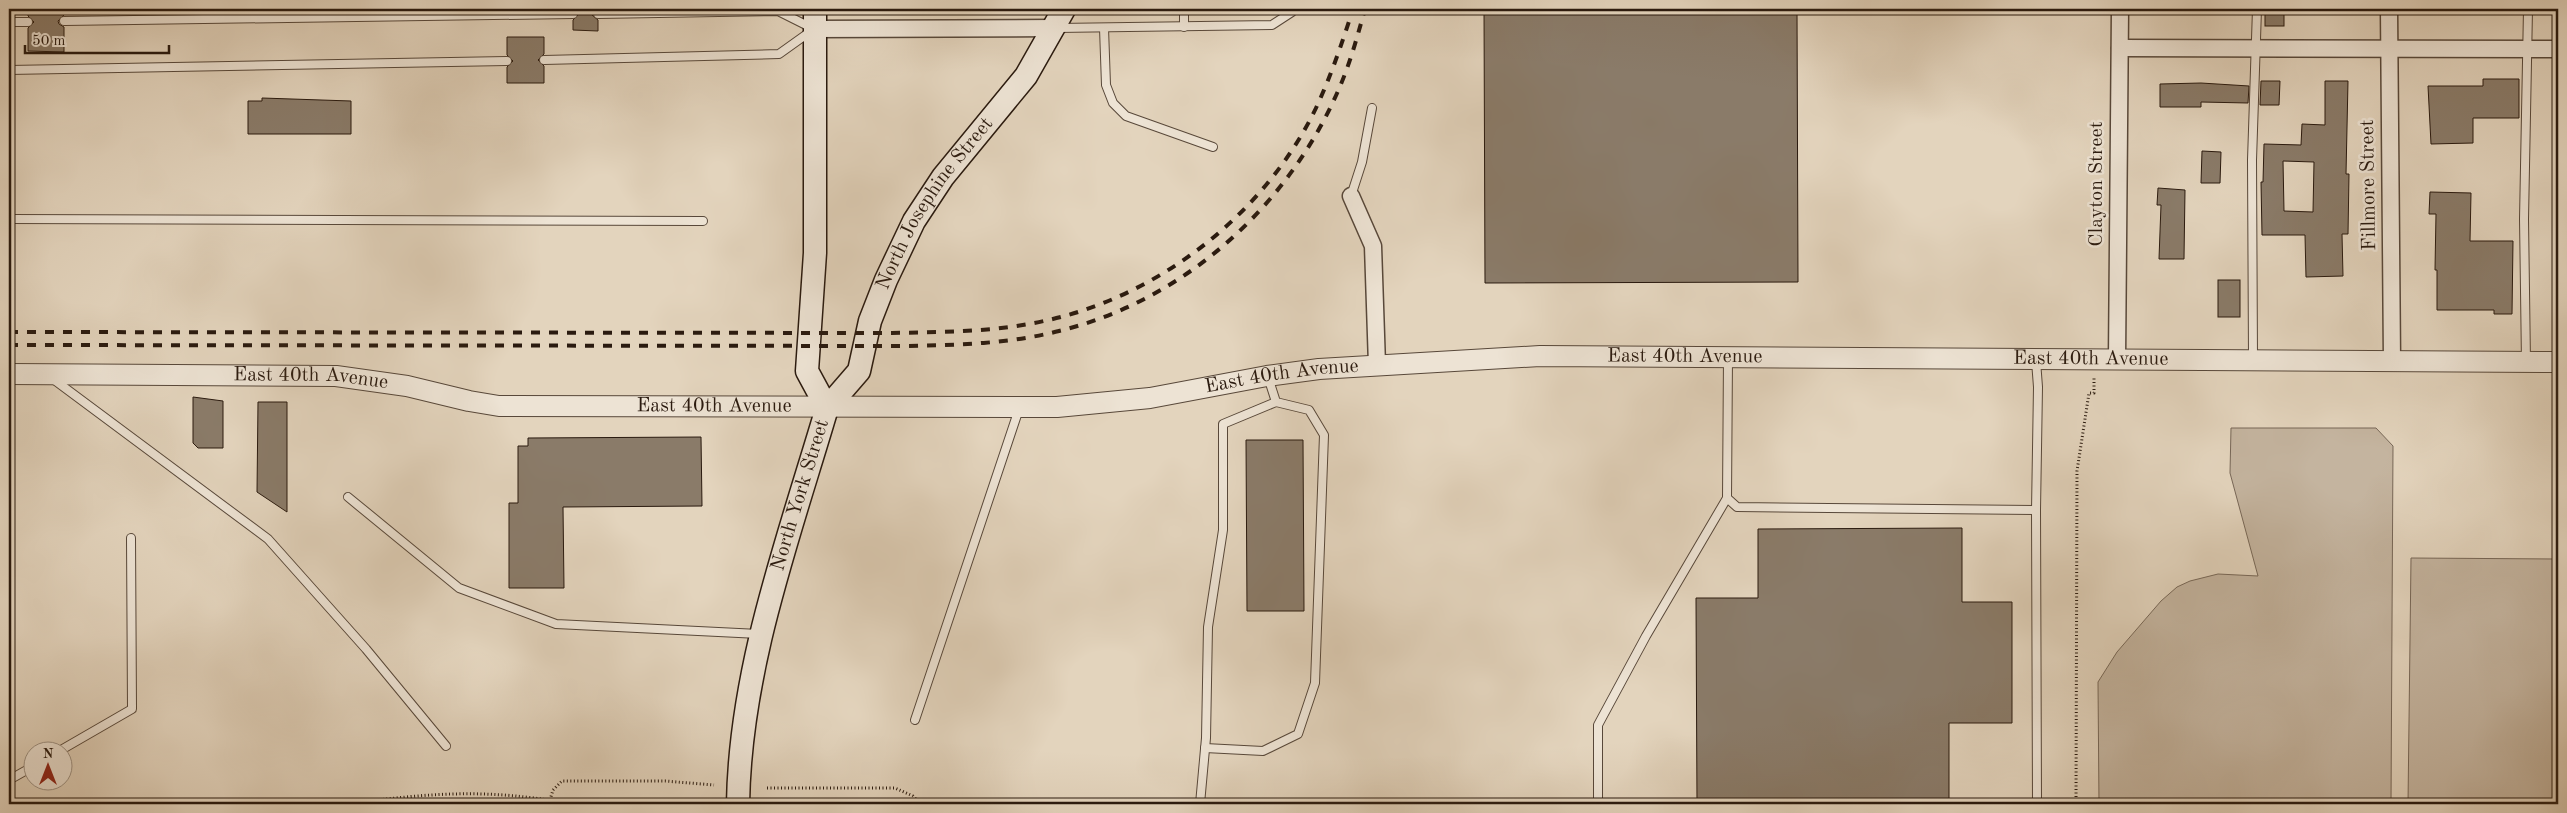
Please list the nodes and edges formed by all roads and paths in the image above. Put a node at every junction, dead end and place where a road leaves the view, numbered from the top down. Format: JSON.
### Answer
{"nodes":[{"id":1,"x":1184,"y":9,"type":"edge"},
{"id":2,"x":1294,"y":9,"type":"edge"},
{"id":3,"x":2120,"y":9,"type":"edge"},
{"id":4,"x":2257,"y":9,"type":"edge"},
{"id":5,"x":2389,"y":9,"type":"edge"},
{"id":6,"x":2528,"y":9,"type":"edge"},
{"id":7,"x":573,"y":14,"type":"dead end"},
{"id":8,"x":598,"y":14,"type":"dead end"},
{"id":9,"x":1060,"y":18,"type":"edge"},
{"id":10,"x":814,"y":19,"type":"edge"},
{"id":11,"x":64,"y":21,"type":"dead end"},
{"id":12,"x":9,"y":22,"type":"edge"},
{"id":13,"x":28,"y":22,"type":"dead end"},
{"id":14,"x":1184,"y":27,"type":"junction"},
{"id":15,"x":1104,"y":28,"type":"junction"},
{"id":16,"x":2120,"y":48,"type":"junction"},
{"id":17,"x":2257,"y":48,"type":"junction"},
{"id":18,"x":2389,"y":49,"type":"junction"},
{"id":19,"x":2528,"y":49,"type":"junction"},
{"id":20,"x":2558,"y":49,"type":"edge"},
{"id":21,"x":544,"y":60,"type":"dead end"},
{"id":22,"x":507,"y":61,"type":"dead end"},
{"id":23,"x":9,"y":70,"type":"edge"},
{"id":24,"x":1372,"y":108,"type":"dead end"},
{"id":25,"x":1213,"y":147,"type":"dead end"},
{"id":26,"x":1351,"y":196,"type":"joint"},
{"id":27,"x":9,"y":219,"type":"edge"},
{"id":28,"x":703,"y":221,"type":"dead end"},
{"id":29,"x":1728,"y":357,"type":"junction"},
{"id":30,"x":2035,"y":359,"type":"junction"},
{"id":31,"x":2117,"y":360,"type":"junction"},
{"id":32,"x":2253,"y":361,"type":"junction"},
{"id":33,"x":2392,"y":361,"type":"junction"},
{"id":34,"x":2526,"y":362,"type":"junction"},
{"id":35,"x":2558,"y":362,"type":"edge"},
{"id":36,"x":1377,"y":365,"type":"junction"},
{"id":37,"x":9,"y":374,"type":"edge"},
{"id":38,"x":47,"y":374,"type":"junction"},
{"id":39,"x":1268,"y":376,"type":"junction"},
{"id":40,"x":2094,"y":378,"type":"dead end"},
{"id":41,"x":1276,"y":402,"type":"junction"},
{"id":42,"x":1020,"y":407,"type":"junction"},
{"id":43,"x":827,"y":408,"type":"junction"},
{"id":44,"x":348,"y":497,"type":"dead end"},
{"id":45,"x":1727,"y":498,"type":"junction"},
{"id":46,"x":2036,"y":510,"type":"junction"},
{"id":47,"x":131,"y":538,"type":"dead end"},
{"id":48,"x":761,"y":634,"type":"junction"},
{"id":49,"x":915,"y":720,"type":"dead end"},
{"id":50,"x":72,"y":744,"type":"edge"},
{"id":51,"x":446,"y":746,"type":"dead end"},
{"id":52,"x":1205,"y":748,"type":"junction"},
{"id":53,"x":22,"y":773,"type":"edge"},
{"id":54,"x":9,"y":780,"type":"edge"},
{"id":55,"x":714,"y":785,"type":"dead end"},
{"id":56,"x":767,"y":788,"type":"dead end"},
{"id":57,"x":550,"y":800,"type":"junction"},
{"id":58,"x":738,"y":802,"type":"edge"},
{"id":59,"x":348,"y":804,"type":"edge"},
{"id":60,"x":570,"y":804,"type":"edge"},
{"id":61,"x":920,"y":804,"type":"edge"},
{"id":62,"x":1200,"y":804,"type":"edge"},
{"id":63,"x":1598,"y":804,"type":"edge"},
{"id":64,"x":2037,"y":804,"type":"edge"},
{"id":65,"x":2076,"y":804,"type":"edge"}],
"edges":[{"from":1,"to":14,"type":"lane"},
{"from":2,"to":14,"type":"lane"},
{"from":3,"to":16,"type":"street","name":"Clayton Street"},
{"from":4,"to":17,"type":"lane"},
{"from":5,"to":18,"type":"street","name":"Fillmore Street"},
{"from":6,"to":19,"type":"lane"},
{"from":7,"to":11,"type":"lane"},
{"from":8,"to":10,"type":"lane"},
{"from":9,"to":10,"type":"street"},
{"from":9,"to":15,"type":"lane"},
{"from":9,"to":43,"type":"main road","name":"North Josephine Street"},
{"from":10,"to":21,"type":"lane"},
{"from":10,"to":43,"type":"main road","name":"North York Street"},
{"from":12,"to":13,"type":"lane"},
{"from":14,"to":15,"type":"lane"},
{"from":15,"to":25,"type":"lane"},
{"from":16,"to":17,"type":"street"},
{"from":16,"to":31,"type":"street","name":"Clayton Street"},
{"from":17,"to":18,"type":"street"},
{"from":17,"to":32,"type":"lane"},
{"from":18,"to":19,"type":"street"},
{"from":18,"to":33,"type":"street","name":"Fillmore Street"},
{"from":19,"to":20,"type":"street"},
{"from":19,"to":34,"type":"lane"},
{"from":22,"to":23,"type":"lane"},
{"from":24,"to":26,"type":"lane"},
{"from":26,"to":36,"type":"street"},
{"from":27,"to":28,"type":"lane"},
{"from":29,"to":30,"type":"street","name":"East 40th Avenue"},
{"from":29,"to":36,"type":"street","name":"East 40th Avenue"},
{"from":29,"to":45,"type":"lane"},
{"from":30,"to":31,"type":"street","name":"East 40th Avenue"},
{"from":30,"to":46,"type":"lane"},
{"from":31,"to":32,"type":"street","name":"East 40th Avenue"},
{"from":32,"to":33,"type":"street","name":"East 40th Avenue"},
{"from":33,"to":34,"type":"street","name":"East 40th Avenue"},
{"from":34,"to":35,"type":"street","name":"East 40th Avenue"},
{"from":36,"to":39,"type":"street","name":"East 40th Avenue"},
{"from":37,"to":38,"type":"street","name":"East 40th Avenue"},
{"from":38,"to":43,"type":"street","name":"East 40th Avenue"},
{"from":38,"to":51,"type":"lane"},
{"from":39,"to":41,"type":"lane"},
{"from":39,"to":42,"type":"street","name":"East 40th Avenue"},
{"from":40,"to":65,"type":"path"},
{"from":41,"to":52,"type":"lane"},
{"from":41,"to":52,"type":"lane"},
{"from":42,"to":43,"type":"street","name":"East 40th Avenue"},
{"from":42,"to":49,"type":"lane"},
{"from":43,"to":48,"type":"main road","name":"North York Street"},
{"from":44,"to":48,"type":"lane"},
{"from":45,"to":46,"type":"lane"},
{"from":45,"to":63,"type":"lane"},
{"from":46,"to":64,"type":"lane"},
{"from":47,"to":50,"type":"lane"},
{"from":48,"to":58,"type":"main road","name":"North York Street"},
{"from":52,"to":62,"type":"lane"},
{"from":53,"to":54,"type":"lane"},
{"from":55,"to":57,"type":"path"},
{"from":56,"to":61,"type":"path"},
{"from":57,"to":59,"type":"path"},
{"from":57,"to":60,"type":"path"}]}
